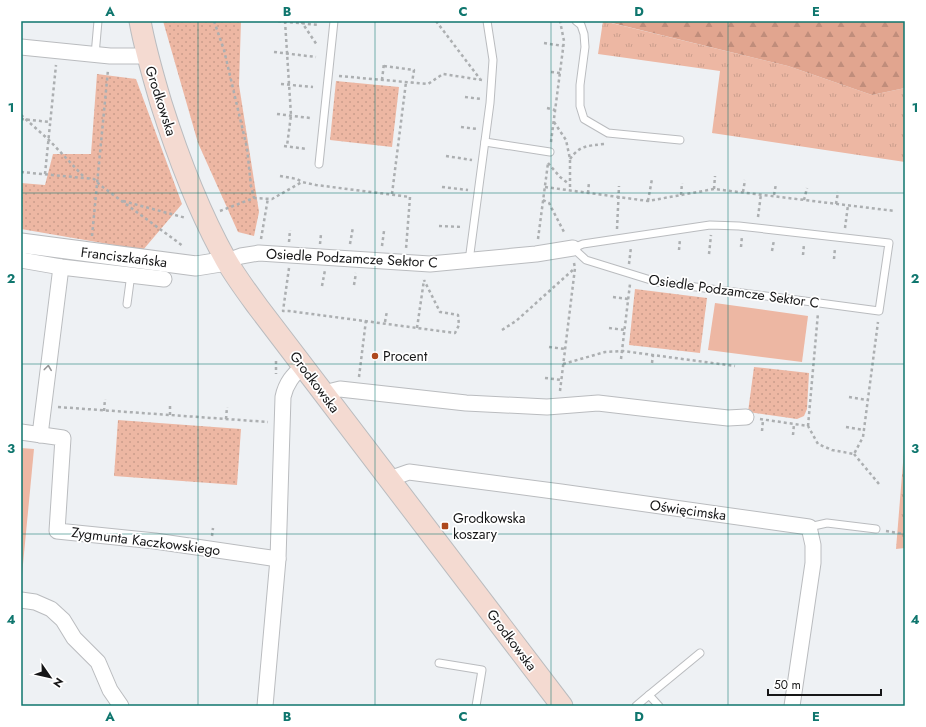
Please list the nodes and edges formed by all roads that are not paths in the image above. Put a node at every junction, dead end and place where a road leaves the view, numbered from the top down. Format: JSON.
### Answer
{"nodes":[{"id":1,"x":98,"y":21,"type":"edge"},
{"id":2,"x":140,"y":21,"type":"edge"},
{"id":3,"x":334,"y":21,"type":"edge"},
{"id":4,"x":487,"y":21,"type":"edge"},
{"id":5,"x":576,"y":21,"type":"edge"},
{"id":6,"x":21,"y":47,"type":"edge"},
{"id":7,"x":102,"y":56,"type":"junction"},
{"id":8,"x":147,"y":56,"type":"junction"},
{"id":9,"x":680,"y":140,"type":"dead end"},
{"id":10,"x":485,"y":142,"type":"junction"},
{"id":11,"x":550,"y":152,"type":"road end"},
{"id":12,"x":319,"y":164,"type":"dead end"},
{"id":13,"x":21,"y":244,"type":"edge"},
{"id":14,"x":573,"y":248,"type":"junction"},
{"id":15,"x":21,"y":260,"type":"edge"},
{"id":16,"x":54,"y":260,"type":"junction"},
{"id":17,"x":227,"y":261,"type":"junction"},
{"id":18,"x":469,"y":261,"type":"junction"},
{"id":19,"x":132,"y":267,"type":"junction"},
{"id":20,"x":164,"y":279,"type":"dead end"},
{"id":21,"x":127,"y":304,"type":"dead end"},
{"id":22,"x":303,"y":366,"type":"junction"},
{"id":23,"x":324,"y":393,"type":"junction"},
{"id":24,"x":746,"y":417,"type":"road end"},
{"id":25,"x":21,"y":432,"type":"edge"},
{"id":26,"x":40,"y":435,"type":"junction"},
{"id":27,"x":389,"y":479,"type":"junction"},
{"id":28,"x":810,"y":527,"type":"junction"},
{"id":29,"x":876,"y":529,"type":"road end"},
{"id":30,"x":278,"y":559,"type":"junction"},
{"id":31,"x":21,"y":600,"type":"edge"},
{"id":32,"x":700,"y":653,"type":"dead end"},
{"id":33,"x":439,"y":662,"type":"dead end"},
{"id":34,"x":649,"y":695,"type":"junction"},
{"id":35,"x":121,"y":706,"type":"edge"},
{"id":36,"x":265,"y":706,"type":"edge"},
{"id":37,"x":476,"y":706,"type":"edge"},
{"id":38,"x":562,"y":706,"type":"edge"},
{"id":39,"x":636,"y":706,"type":"edge"},
{"id":40,"x":659,"y":706,"type":"edge"},
{"id":41,"x":792,"y":706,"type":"edge"}],
"edges":[{"from":1,"to":7,"type":"lane"},
{"from":2,"to":8,"type":"main road","name":"Grodkowska"},
{"from":3,"to":12,"type":"lane"},
{"from":4,"to":10,"type":"lane"},
{"from":5,"to":9,"type":"lane"},
{"from":6,"to":7,"type":"street"},
{"from":7,"to":8,"type":"street"},
{"from":8,"to":17,"type":"main road","name":"Grodkowska"},
{"from":10,"to":11,"type":"lane"},
{"from":10,"to":18,"type":"lane"},
{"from":13,"to":16,"type":"street","name":"Franciszkańska"},
{"from":14,"to":14,"type":"lane","name":"Osiedle Podzamcze Sektor C"},
{"from":14,"to":18,"type":"street","name":"Osiedle Podzamcze Sektor C"},
{"from":15,"to":16,"type":"street","name":"Franciszkańska"},
{"from":16,"to":19,"type":"street","name":"Franciszkańska"},
{"from":16,"to":19,"type":"street","name":"Franciszkańska"},
{"from":26,"to":16,"type":"street","one_way":true},
{"from":17,"to":18,"type":"street","name":"Osiedle Podzamcze Sektor C"},
{"from":17,"to":19,"type":"street","name":"Franciszkańska"},
{"from":17,"to":22,"type":"main road","name":"Grodkowska"},
{"from":19,"to":20,"type":"street","name":"Franciszkańska"},
{"from":19,"to":21,"type":"lane"},
{"from":22,"to":23,"type":"main road","name":"Grodkowska"},
{"from":22,"to":30,"type":"street"},
{"from":23,"to":24,"type":"street"},
{"from":23,"to":27,"type":"main road","name":"Grodkowska"},
{"from":25,"to":26,"type":"street","name":"Zygmunta Kaczkowskiego"},
{"from":26,"to":30,"type":"street","name":"Zygmunta Kaczkowskiego"},
{"from":27,"to":28,"type":"street","name":"Oświęcimska"},
{"from":27,"to":38,"type":"main road","name":"Grodkowska"},
{"from":28,"to":29,"type":"lane"},
{"from":28,"to":41,"type":"street"},
{"from":30,"to":36,"type":"street"},
{"from":31,"to":35,"type":"street"},
{"from":32,"to":34,"type":"lane"},
{"from":33,"to":37,"type":"lane"},
{"from":34,"to":39,"type":"lane"},
{"from":34,"to":40,"type":"lane"}]}
